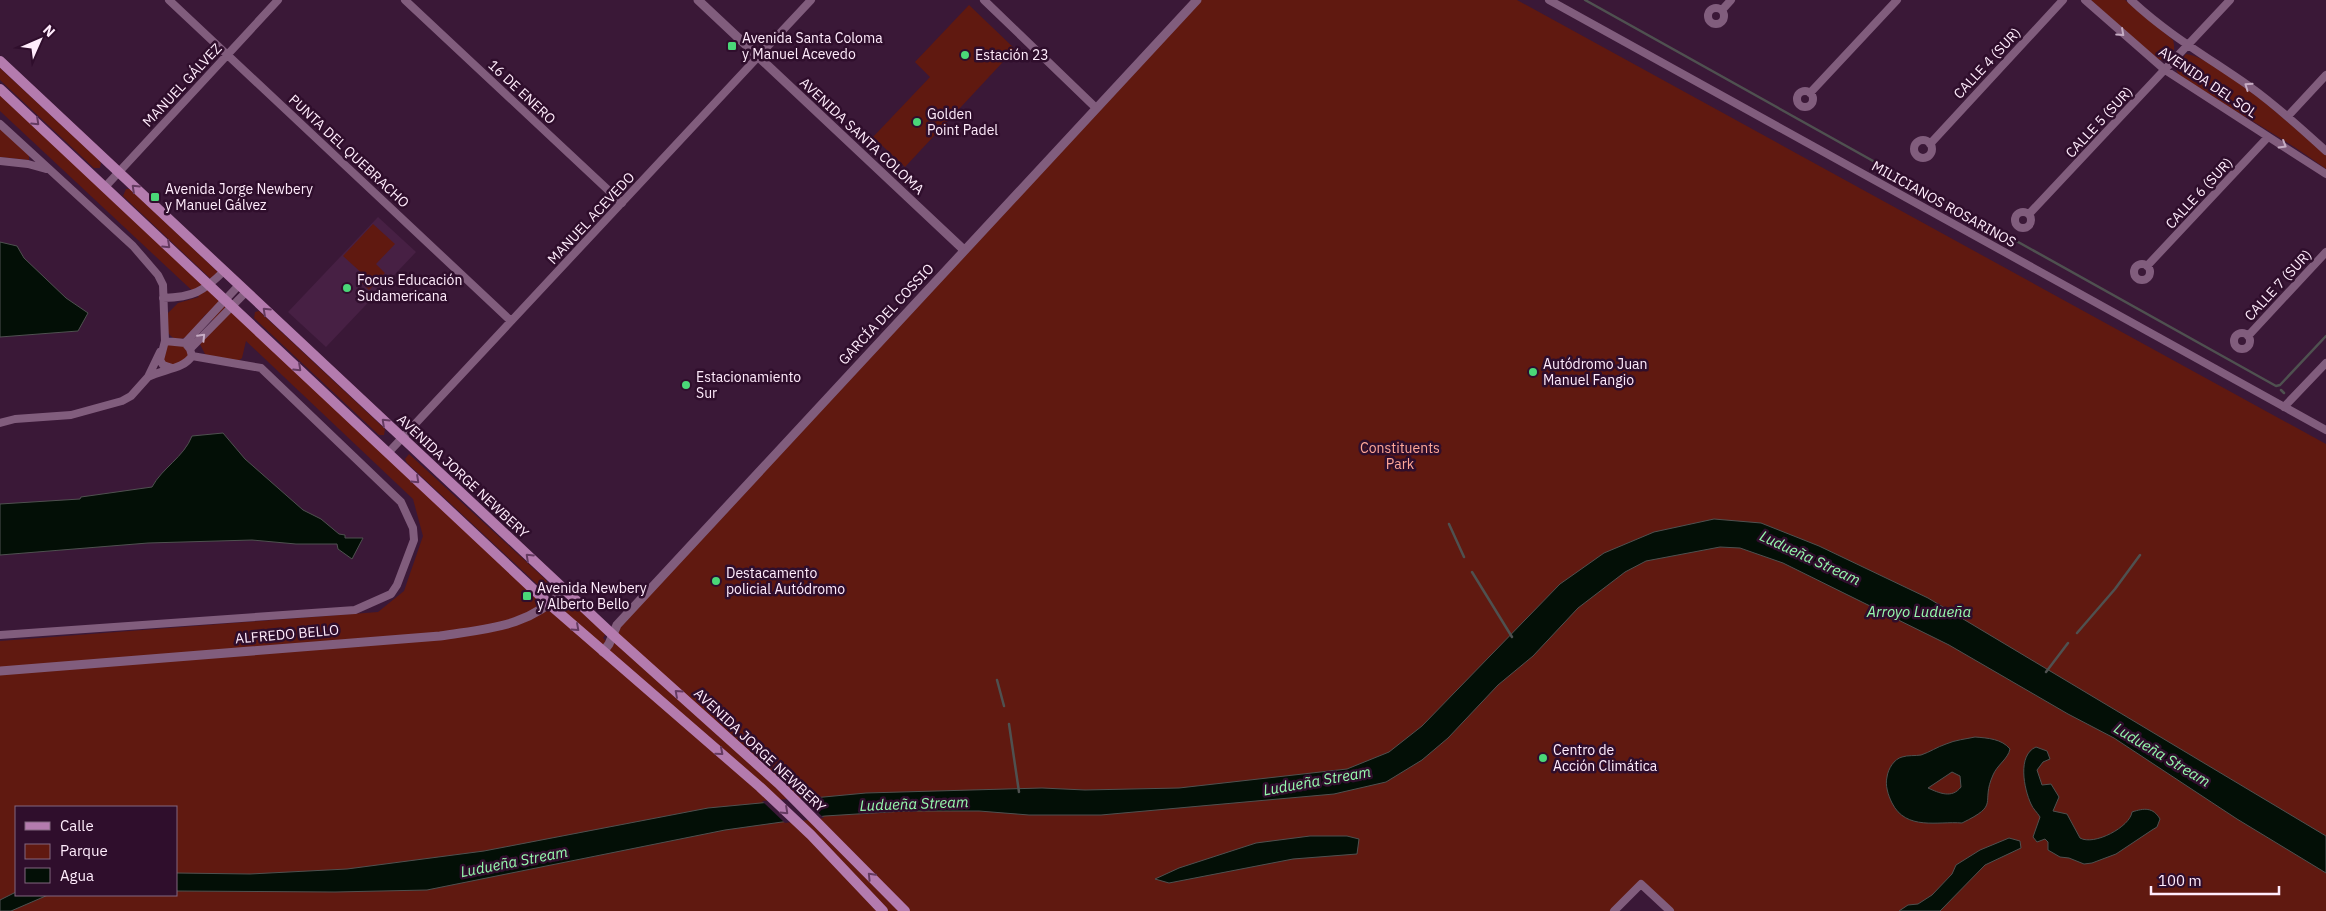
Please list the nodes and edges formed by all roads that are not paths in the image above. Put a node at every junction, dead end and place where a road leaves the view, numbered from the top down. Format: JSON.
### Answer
{"nodes":[{"id":1,"x":170,"y":0,"type":"edge"},
{"id":2,"x":278,"y":0,"type":"edge"},
{"id":3,"x":405,"y":0,"type":"edge"},
{"id":4,"x":698,"y":0,"type":"edge"},
{"id":5,"x":811,"y":0,"type":"edge"},
{"id":6,"x":984,"y":0,"type":"edge"},
{"id":7,"x":1197,"y":0,"type":"edge"},
{"id":8,"x":1549,"y":0,"type":"edge"},
{"id":9,"x":1731,"y":0,"type":"edge"},
{"id":10,"x":1897,"y":0,"type":"edge"},
{"id":11,"x":2063,"y":0,"type":"edge"},
{"id":12,"x":2085,"y":0,"type":"edge"},
{"id":13,"x":2131,"y":0,"type":"edge"},
{"id":14,"x":2230,"y":0,"type":"edge"},
{"id":15,"x":1722,"y":10,"type":"dead end"},
{"id":16,"x":2187,"y":46,"type":"junction"},
{"id":17,"x":227,"y":54,"type":"junction"},
{"id":18,"x":758,"y":57,"type":"junction"},
{"id":19,"x":0,"y":61,"type":"edge"},
{"id":20,"x":2165,"y":70,"type":"junction"},
{"id":21,"x":2326,"y":75,"type":"edge"},
{"id":22,"x":0,"y":88,"type":"edge"},
{"id":23,"x":1810,"y":93,"type":"dead end"},
{"id":24,"x":1096,"y":108,"type":"junction"},
{"id":25,"x":2288,"y":116,"type":"junction"},
{"id":26,"x":0,"y":124,"type":"edge"},
{"id":27,"x":2268,"y":136,"type":"junction"},
{"id":28,"x":1930,"y":144,"type":"dead end"},
{"id":29,"x":2326,"y":151,"type":"edge"},
{"id":30,"x":0,"y":161,"type":"edge"},
{"id":31,"x":48,"y":170,"type":"junction"},
{"id":32,"x":118,"y":172,"type":"junction"},
{"id":33,"x":2326,"y":174,"type":"edge"},
{"id":34,"x":105,"y":187,"type":"junction"},
{"id":35,"x":622,"y":203,"type":"junction"},
{"id":36,"x":2029,"y":214,"type":"dead end"},
{"id":37,"x":964,"y":250,"type":"junction"},
{"id":38,"x":2326,"y":252,"type":"edge"},
{"id":39,"x":2147,"y":266,"type":"dead end"},
{"id":40,"x":224,"y":271,"type":"junction"},
{"id":41,"x":210,"y":286,"type":"junction"},
{"id":42,"x":242,"y":288,"type":"junction"},
{"id":43,"x":163,"y":298,"type":"junction"},
{"id":44,"x":228,"y":303,"type":"junction"},
{"id":45,"x":511,"y":321,"type":"junction"},
{"id":46,"x":2248,"y":336,"type":"dead end"},
{"id":47,"x":165,"y":341,"type":"junction"},
{"id":48,"x":189,"y":349,"type":"junction"},
{"id":49,"x":160,"y":352,"type":"junction"},
{"id":50,"x":2326,"y":363,"type":"edge"},
{"id":51,"x":172,"y":368,"type":"junction"},
{"id":52,"x":148,"y":377,"type":"junction"},
{"id":53,"x":2284,"y":407,"type":"junction"},
{"id":54,"x":0,"y":423,"type":"edge"},
{"id":55,"x":2326,"y":430,"type":"edge"},
{"id":56,"x":402,"y":438,"type":"junction"},
{"id":57,"x":388,"y":453,"type":"junction"},
{"id":58,"x":565,"y":590,"type":"junction"},
{"id":59,"x":549,"y":604,"type":"junction"},
{"id":60,"x":0,"y":635,"type":"edge"},
{"id":61,"x":613,"y":635,"type":"junction"},
{"id":62,"x":603,"y":652,"type":"junction"},
{"id":63,"x":0,"y":672,"type":"edge"},
{"id":64,"x":883,"y":911,"type":"edge"},
{"id":65,"x":905,"y":911,"type":"edge"},
{"id":66,"x":1614,"y":911,"type":"edge"},
{"id":67,"x":1670,"y":911,"type":"edge"}],
"edges":[{"from":1,"to":17,"type":"street","name":"PUNTA DEL QUEBRACHO"},
{"from":2,"to":17,"type":"street","name":"MANUEL GÁLVEZ"},
{"from":3,"to":35,"type":"street","name":"16 DE ENERO"},
{"from":4,"to":18,"type":"street","name":"AVENIDA SANTA COLOMA"},
{"from":5,"to":18,"type":"street","name":"MANUEL ACEVEDO"},
{"from":6,"to":24,"type":"street"},
{"from":7,"to":24,"type":"street","name":"GARCÍA DEL COSSIO"},
{"from":8,"to":53,"type":"street","name":"MILICIANOS ROSARINOS"},
{"from":9,"to":15,"type":"street"},
{"from":10,"to":23,"type":"street"},
{"from":11,"to":28,"type":"street","name":"CALLE 4 (SUR)"},
{"from":12,"to":20,"type":"street","name":"AVENIDA DEL SOL","one_way":true},
{"from":13,"to":16,"type":"street","name":"AVENIDA DEL SOL"},
{"from":14,"to":16,"type":"street","name":"CALLE 5 (SUR)"},
{"from":16,"to":20,"type":"street","name":"CALLE 5 (SUR)"},
{"from":25,"to":16,"type":"street","name":"AVENIDA DEL SOL","one_way":true},
{"from":17,"to":32,"type":"street","name":"MANUEL GÁLVEZ"},
{"from":17,"to":45,"type":"street","name":"PUNTA DEL QUEBRACHO"},
{"from":18,"to":35,"type":"street","name":"MANUEL ACEVEDO"},
{"from":18,"to":37,"type":"street","name":"AVENIDA SANTA COLOMA"},
{"from":19,"to":32,"type":"main road","name":"AVENIDA JORGE NEWBERY"},
{"from":20,"to":27,"type":"street","name":"AVENIDA DEL SOL"},
{"from":20,"to":36,"type":"street","name":"CALLE 5 (SUR)"},
{"from":21,"to":25,"type":"street"},
{"from":22,"to":34,"type":"main road","name":"AVENIDA JORGE NEWBERY","one_way":true},
{"from":24,"to":37,"type":"street","name":"GARCÍA DEL COSSIO"},
{"from":25,"to":29,"type":"street","name":"AVENIDA DEL SOL"},
{"from":26,"to":31,"type":"street"},
{"from":27,"to":33,"type":"street","name":"AVENIDA DEL SOL","one_way":true},
{"from":27,"to":39,"type":"street","name":"CALLE 6 (SUR)"},
{"from":30,"to":31,"type":"street"},
{"from":31,"to":43,"type":"street"},
{"from":32,"to":34,"type":"street","name":"MANUEL GÁLVEZ"},
{"from":40,"to":32,"type":"main road","name":"AVENIDA JORGE NEWBERY","one_way":true},
{"from":34,"to":41,"type":"main road","name":"AVENIDA JORGE NEWBERY","one_way":true},
{"from":35,"to":45,"type":"street","name":"MANUEL ACEVEDO"},
{"from":37,"to":61,"type":"street","name":"GARCÍA DEL COSSIO"},
{"from":38,"to":46,"type":"street","name":"CALLE 7 (SUR)"},
{"from":40,"to":41,"type":"street"},
{"from":40,"to":42,"type":"main road","name":"AVENIDA JORGE NEWBERY"},
{"from":41,"to":43,"type":"street"},
{"from":41,"to":44,"type":"main road","name":"AVENIDA JORGE NEWBERY"},
{"from":42,"to":44,"type":"street"},
{"from":56,"to":42,"type":"main road","name":"AVENIDA JORGE NEWBERY","one_way":true},
{"from":43,"to":47,"type":"street"},
{"from":44,"to":48,"type":"street"},
{"from":44,"to":57,"type":"main road","name":"AVENIDA JORGE NEWBERY","one_way":true},
{"from":45,"to":56,"type":"street","name":"MANUEL ACEVEDO"},
{"from":47,"to":48,"type":"street"},
{"from":47,"to":49,"type":"street"},
{"from":48,"to":51,"type":"street"},
{"from":48,"to":60,"type":"street"},
{"from":49,"to":51,"type":"street"},
{"from":49,"to":52,"type":"street"},
{"from":50,"to":53,"type":"street"},
{"from":51,"to":52,"type":"street"},
{"from":52,"to":54,"type":"street"},
{"from":53,"to":55,"type":"street","name":"MILICIANOS ROSARINOS"},
{"from":56,"to":57,"type":"street","name":"MANUEL ACEVEDO"},
{"from":58,"to":56,"type":"main road","name":"AVENIDA JORGE NEWBERY","one_way":true},
{"from":57,"to":59,"type":"main road","name":"AVENIDA JORGE NEWBERY","one_way":true},
{"from":58,"to":59,"type":"street","name":"ALFREDO BELLO"},
{"from":58,"to":61,"type":"main road","name":"AVENIDA JORGE NEWBERY"},
{"from":59,"to":62,"type":"main road","name":"AVENIDA JORGE NEWBERY","one_way":true},
{"from":59,"to":63,"type":"street","name":"ALFREDO BELLO"},
{"from":61,"to":62,"type":"street","name":"GARCÍA DEL COSSIO"},
{"from":65,"to":61,"type":"main road","name":"AVENIDA JORGE NEWBERY","one_way":true},
{"from":62,"to":64,"type":"main road","name":"AVENIDA JORGE NEWBERY","one_way":true},
{"from":66,"to":67,"type":"street"}]}
